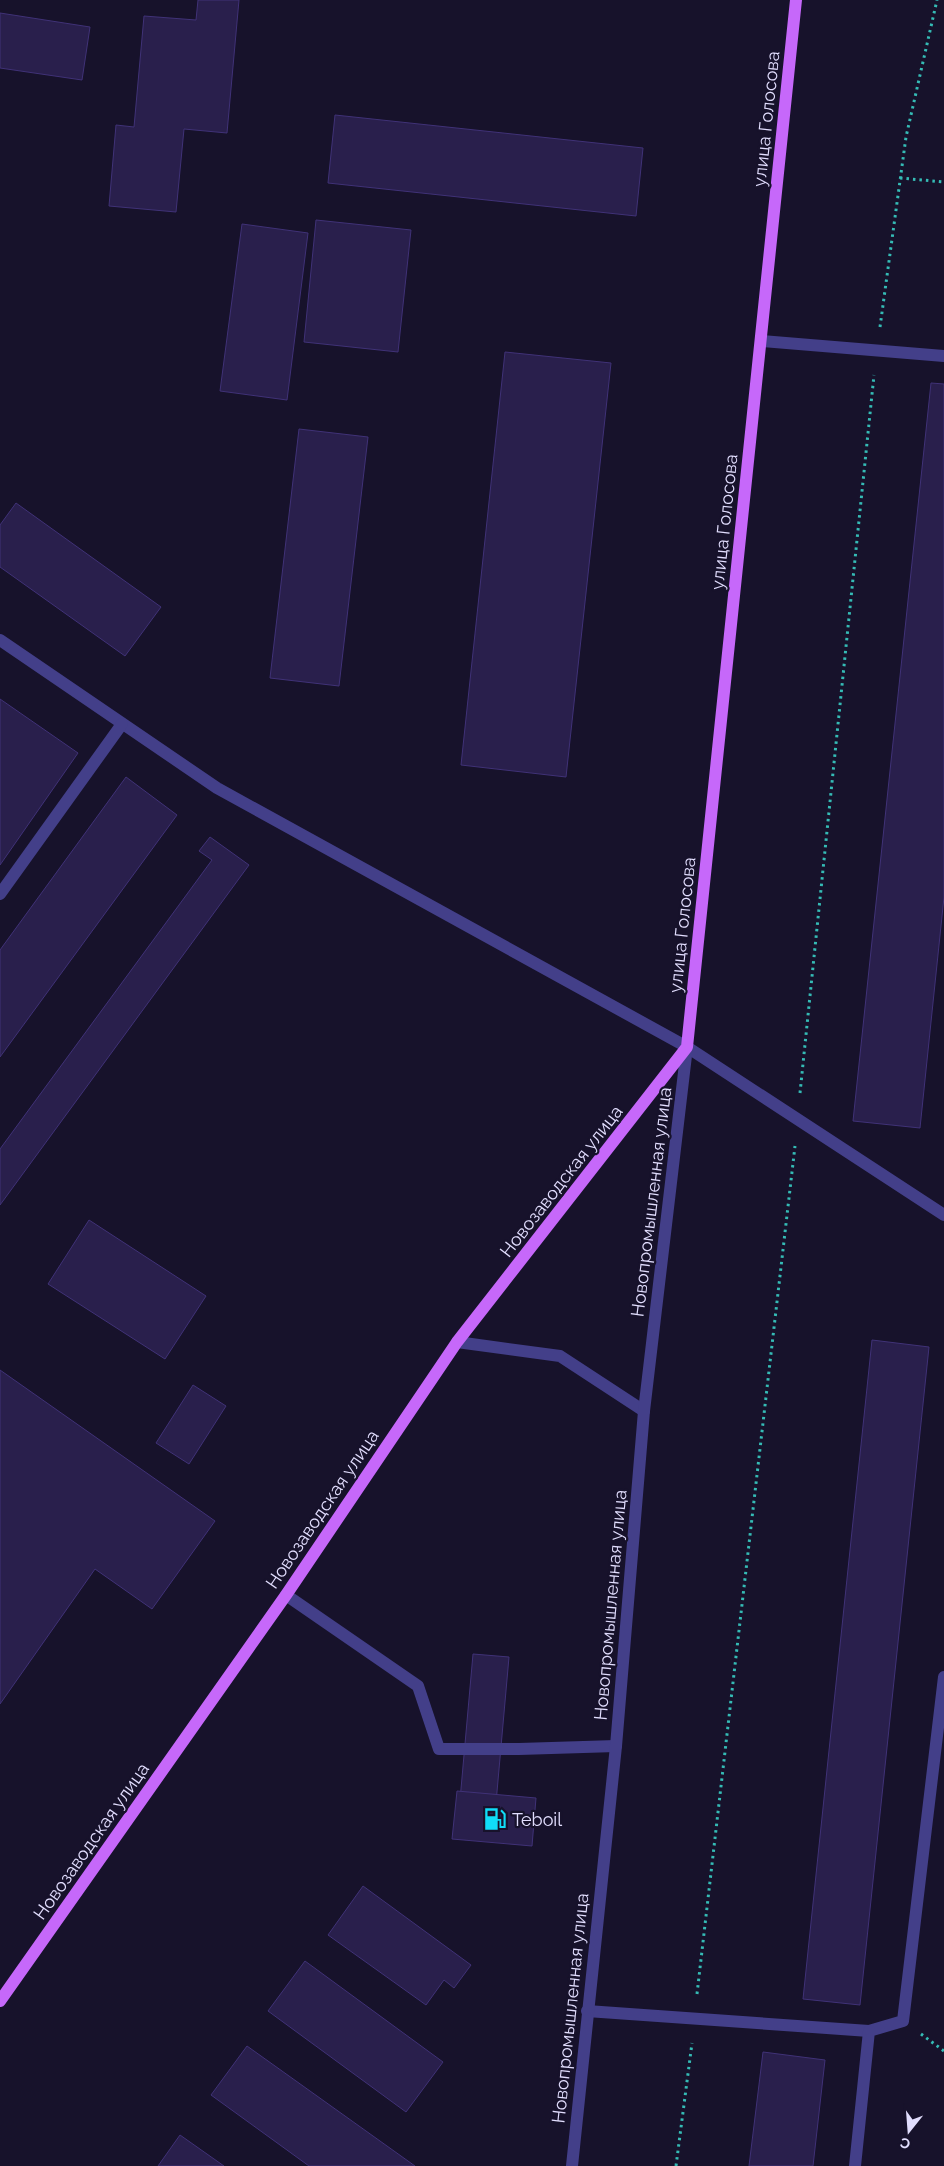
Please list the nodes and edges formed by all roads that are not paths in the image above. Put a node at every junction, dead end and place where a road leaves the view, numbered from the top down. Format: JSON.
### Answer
{"nodes":[{"id":1,"x":796,"y":0,"type":"edge"},
{"id":2,"x":761,"y":341,"type":"junction"},
{"id":3,"x":944,"y":356,"type":"edge"},
{"id":4,"x":0,"y":640,"type":"edge"},
{"id":5,"x":122,"y":724,"type":"junction"},
{"id":6,"x":0,"y":894,"type":"edge"},
{"id":7,"x":687,"y":1047,"type":"junction"},
{"id":8,"x":944,"y":1215,"type":"edge"},
{"id":9,"x":457,"y":1342,"type":"junction"},
{"id":10,"x":644,"y":1411,"type":"junction"},
{"id":11,"x":286,"y":1595,"type":"junction"},
{"id":12,"x":944,"y":1677,"type":"edge"},
{"id":13,"x":616,"y":1746,"type":"junction"},
{"id":14,"x":0,"y":2001,"type":"edge"},
{"id":15,"x":587,"y":2011,"type":"junction"},
{"id":16,"x":869,"y":2031,"type":"junction"},
{"id":17,"x":572,"y":2166,"type":"edge"},
{"id":18,"x":855,"y":2166,"type":"edge"}],
"edges":[{"from":1,"to":2,"type":"main road","name":"улица Голосова"},
{"from":2,"to":3,"type":"street"},
{"from":2,"to":7,"type":"main road","name":"улица Голосова"},
{"from":4,"to":5,"type":"street"},
{"from":5,"to":6,"type":"street"},
{"from":5,"to":7,"type":"street"},
{"from":7,"to":8,"type":"street"},
{"from":7,"to":9,"type":"main road","name":"Новозаводская улица"},
{"from":7,"to":10,"type":"street","name":"Новопромышленная улица"},
{"from":9,"to":10,"type":"street"},
{"from":9,"to":11,"type":"main road","name":"Новозаводская улица"},
{"from":10,"to":13,"type":"street","name":"Новопромышленная улица"},
{"from":11,"to":13,"type":"street"},
{"from":11,"to":14,"type":"main road","name":"Новозаводская улица"},
{"from":12,"to":16,"type":"street"},
{"from":13,"to":15,"type":"street","name":"Новопромышленная улица"},
{"from":15,"to":16,"type":"street"},
{"from":15,"to":17,"type":"street","name":"Новопромышленная улица"},
{"from":16,"to":18,"type":"street"}]}
